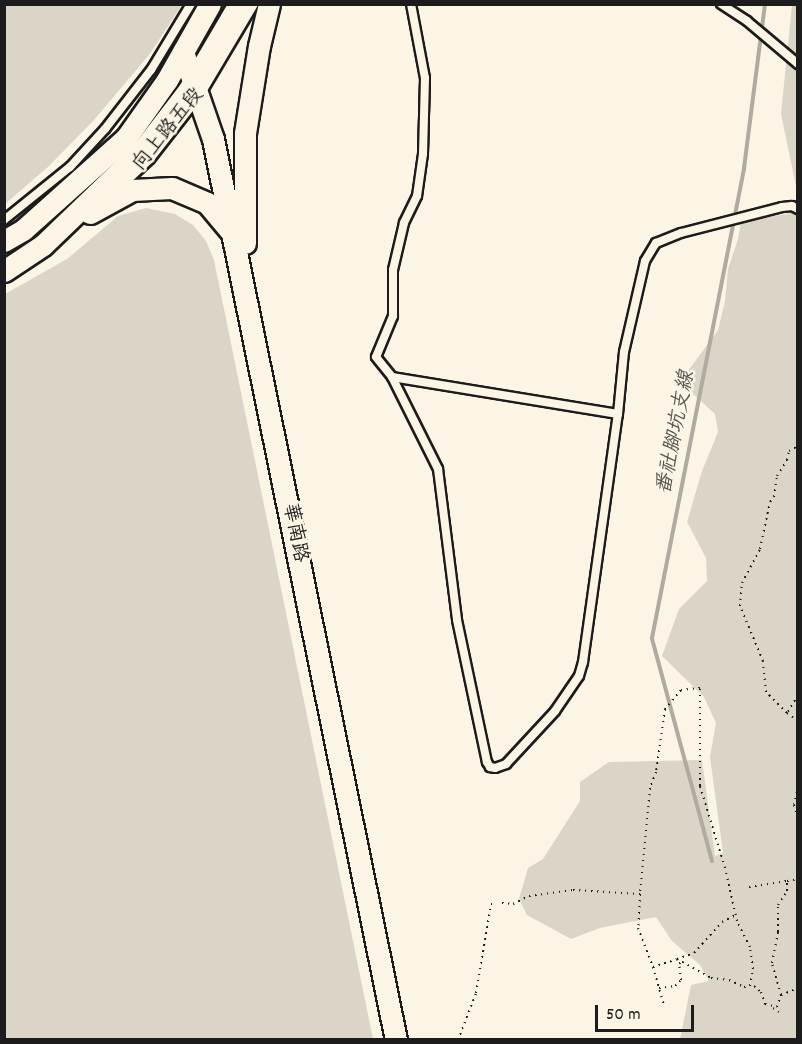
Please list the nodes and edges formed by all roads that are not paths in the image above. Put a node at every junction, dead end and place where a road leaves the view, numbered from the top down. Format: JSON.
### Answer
{"nodes":[{"id":1,"x":191,"y":4,"type":"edge"},
{"id":2,"x":210,"y":4,"type":"edge"},
{"id":3,"x":239,"y":4,"type":"edge"},
{"id":4,"x":254,"y":4,"type":"edge"},
{"id":5,"x":269,"y":4,"type":"edge"},
{"id":6,"x":411,"y":4,"type":"edge"},
{"id":7,"x":721,"y":4,"type":"edge"},
{"id":8,"x":174,"y":31,"type":"junction"},
{"id":9,"x":183,"y":52,"type":"junction"},
{"id":10,"x":798,"y":64,"type":"edge"},
{"id":11,"x":197,"y":88,"type":"junction"},
{"id":12,"x":798,"y":209,"type":"edge"},
{"id":13,"x":90,"y":213,"type":"junction"},
{"id":14,"x":4,"y":220,"type":"edge"},
{"id":15,"x":233,"y":235,"type":"junction"},
{"id":16,"x":4,"y":241,"type":"edge"},
{"id":17,"x":4,"y":271,"type":"edge"},
{"id":18,"x":4,"y":280,"type":"edge"},
{"id":19,"x":249,"y":312,"type":"junction"},
{"id":20,"x":392,"y":377,"type":"junction"},
{"id":21,"x":618,"y":414,"type":"junction"},
{"id":22,"x":396,"y":1040,"type":"edge"}],
"edges":[{"from":1,"to":8,"type":"lane"},
{"from":2,"to":9,"type":"street","name":"向上路五段"},
{"from":3,"to":11,"type":"street","name":"向上路五段"},
{"from":4,"to":11,"type":"lane","name":"向上路五段"},
{"from":5,"to":19,"type":"street"},
{"from":6,"to":20,"type":"lane"},
{"from":7,"to":10,"type":"lane"},
{"from":8,"to":9,"type":"lane","name":"華南路"},
{"from":8,"to":14,"type":"lane"},
{"from":9,"to":11,"type":"street","name":"華南路"},
{"from":9,"to":16,"type":"street","name":"向上路五段"},
{"from":11,"to":13,"type":"lane","name":"向上路五段"},
{"from":11,"to":15,"type":"street","name":"華南路"},
{"from":11,"to":17,"type":"street","name":"向上路五段"},
{"from":12,"to":21,"type":"lane"},
{"from":13,"to":15,"type":"street"},
{"from":13,"to":18,"type":"lane","name":"向上路五段"},
{"from":15,"to":19,"type":"street","name":"華南路"},
{"from":19,"to":22,"type":"street","name":"華南路"},
{"from":20,"to":21,"type":"lane"},
{"from":20,"to":21,"type":"lane"}]}
